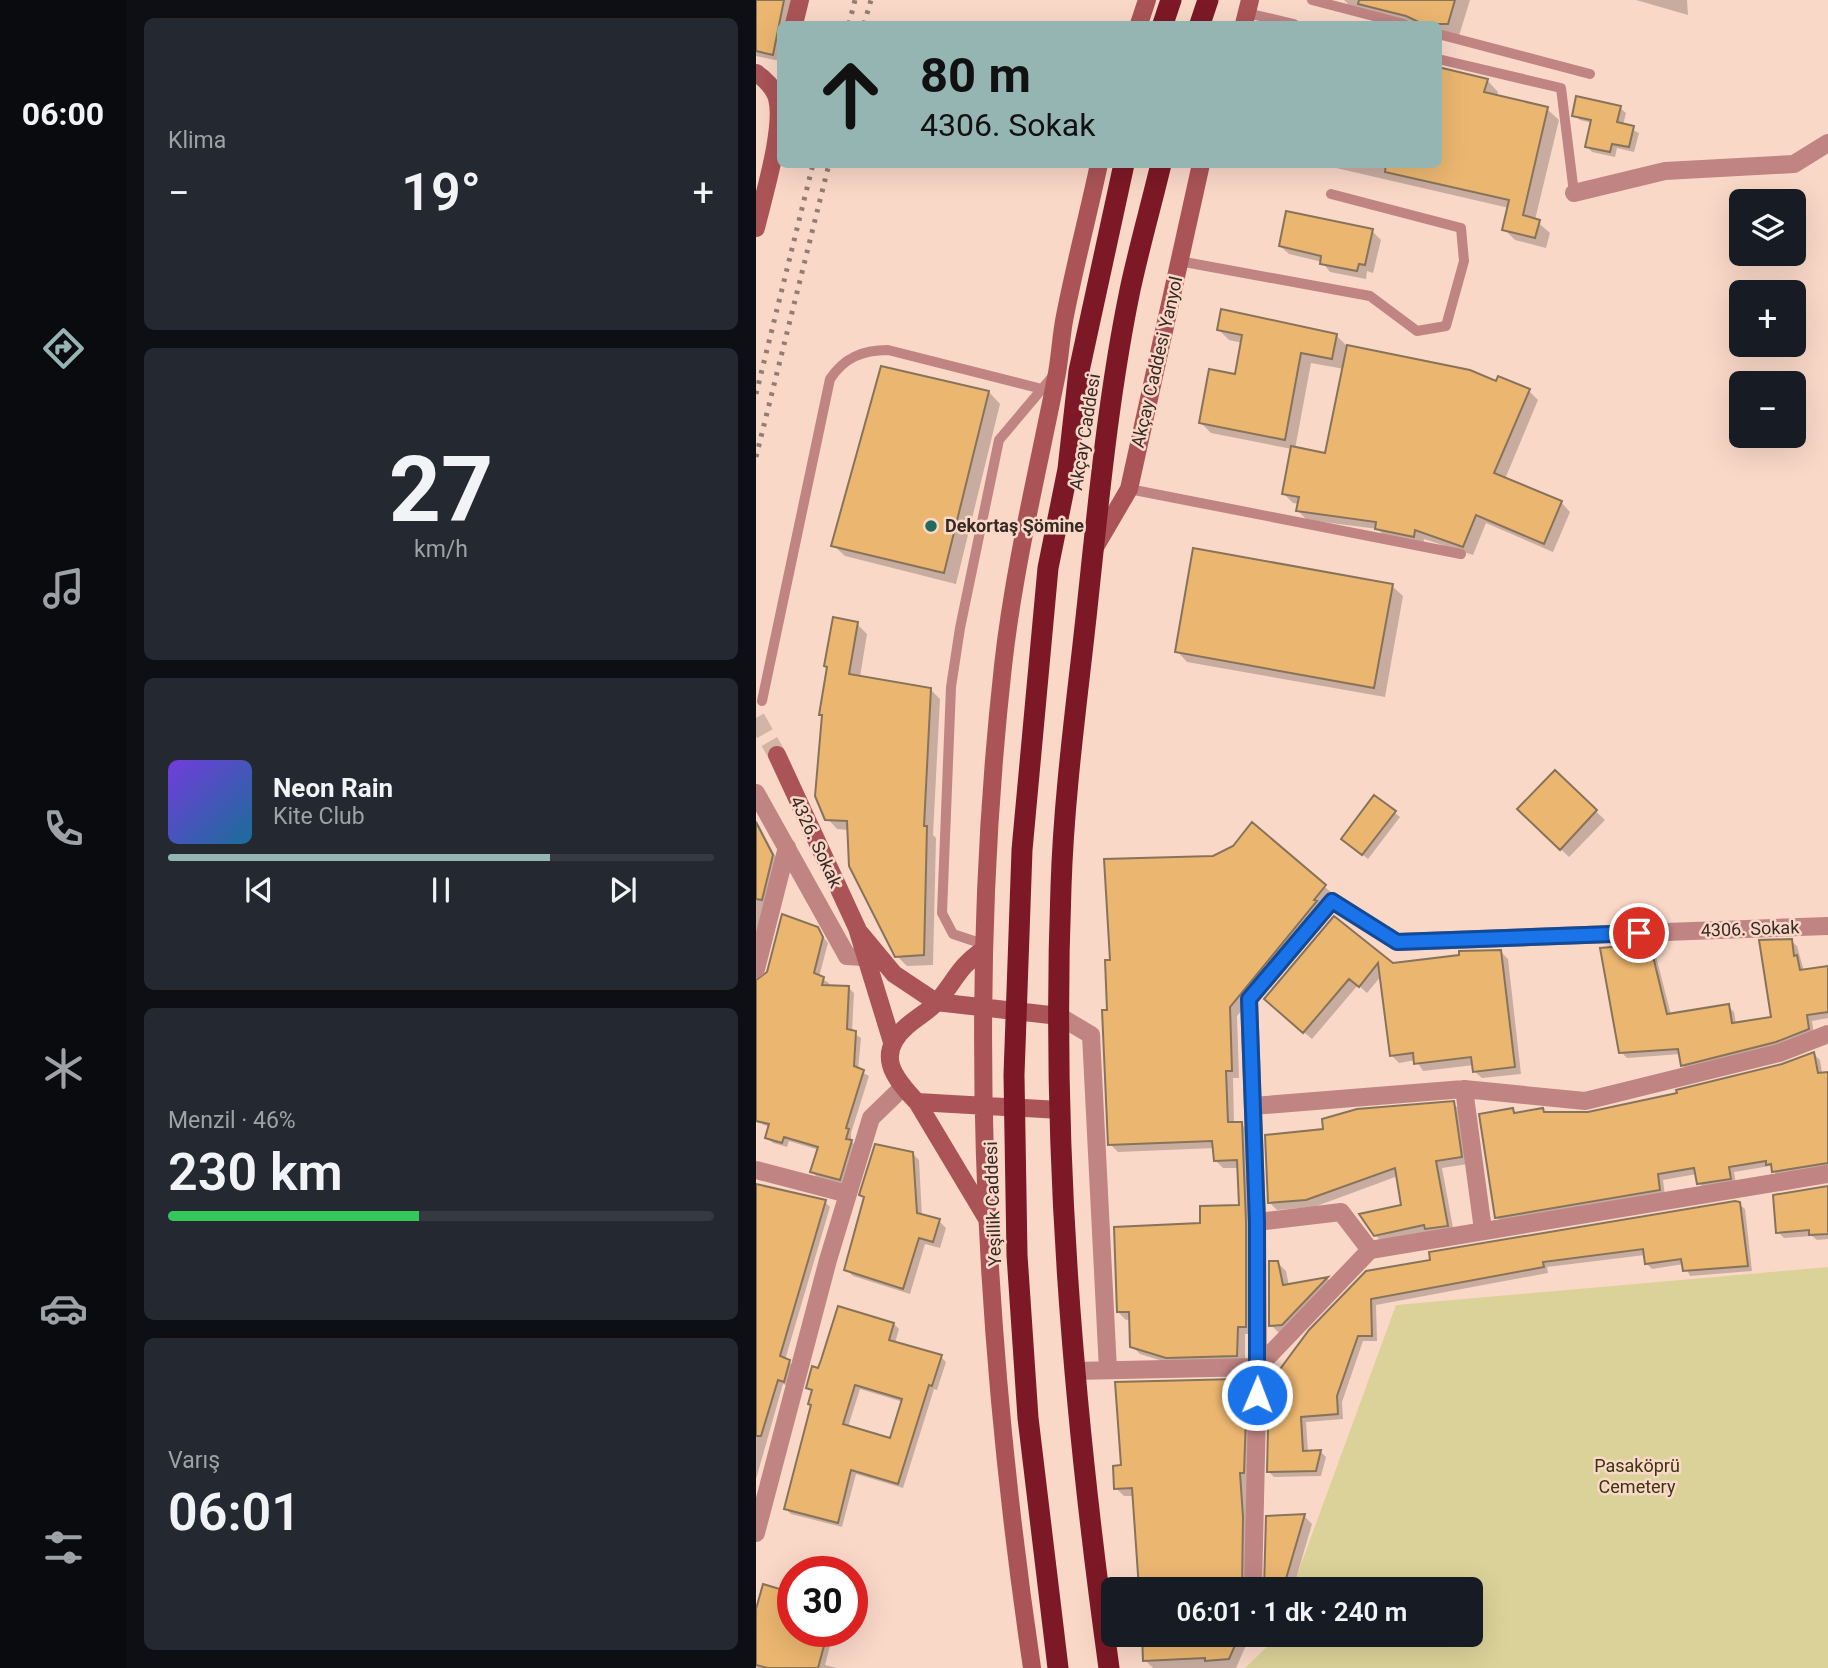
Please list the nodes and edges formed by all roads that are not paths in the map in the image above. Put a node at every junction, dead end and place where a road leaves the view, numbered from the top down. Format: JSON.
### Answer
{"nodes":[{"id":1,"x":800,"y":0,"type":"edge"},
{"id":2,"x":1147,"y":0,"type":"edge"},
{"id":3,"x":1171,"y":0,"type":"edge"},
{"id":4,"x":1208,"y":0,"type":"edge"},
{"id":5,"x":1312,"y":0,"type":"edge"},
{"id":6,"x":1247,"y":13,"type":"edge"},
{"id":7,"x":795,"y":21,"type":"edge"},
{"id":8,"x":1140,"y":21,"type":"edge"},
{"id":9,"x":1164,"y":21,"type":"edge"},
{"id":10,"x":1201,"y":21,"type":"edge"},
{"id":11,"x":1281,"y":21,"type":"edge"},
{"id":12,"x":1392,"y":21,"type":"edge"},
{"id":13,"x":1442,"y":35,"type":"edge"},
{"id":14,"x":1442,"y":60,"type":"edge"},
{"id":15,"x":756,"y":73,"type":"edge"},
{"id":16,"x":1590,"y":74,"type":"dead end"},
{"id":17,"x":777,"y":89,"type":"edge"},
{"id":18,"x":777,"y":124,"type":"edge"},
{"id":19,"x":1828,"y":143,"type":"edge"},
{"id":20,"x":1098,"y":168,"type":"edge"},
{"id":21,"x":1123,"y":168,"type":"edge"},
{"id":22,"x":1160,"y":168,"type":"edge"},
{"id":23,"x":1200,"y":168,"type":"edge"},
{"id":24,"x":1574,"y":193,"type":"joint"},
{"id":25,"x":1331,"y":194,"type":"dead end"},
{"id":26,"x":756,"y":228,"type":"edge"},
{"id":27,"x":1179,"y":261,"type":"junction"},
{"id":28,"x":1057,"y":371,"type":"junction"},
{"id":29,"x":1042,"y":389,"type":"junction"},
{"id":30,"x":1129,"y":489,"type":"junction"},
{"id":31,"x":1093,"y":552,"type":"junction"},
{"id":32,"x":1461,"y":554,"type":"dead end"},
{"id":33,"x":762,"y":701,"type":"dead end"},
{"id":34,"x":1032,"y":736,"type":"joint"},
{"id":35,"x":777,"y":755,"type":"tunnel mouth"},
{"id":36,"x":756,"y":793,"type":"edge"},
{"id":37,"x":787,"y":847,"type":"junction"},
{"id":38,"x":1828,"y":926,"type":"edge"},
{"id":39,"x":857,"y":928,"type":"junction"},
{"id":40,"x":983,"y":947,"type":"junction"},
{"id":41,"x":863,"y":957,"type":"junction"},
{"id":42,"x":756,"y":969,"type":"edge"},
{"id":43,"x":936,"y":1002,"type":"junction"},
{"id":44,"x":983,"y":1007,"type":"junction"},
{"id":45,"x":1016,"y":1012,"type":"junction"},
{"id":46,"x":1059,"y":1016,"type":"junction"},
{"id":47,"x":1828,"y":1034,"type":"edge"},
{"id":48,"x":892,"y":1042,"type":"junction"},
{"id":49,"x":902,"y":1087,"type":"junction"},
{"id":50,"x":1464,"y":1089,"type":"junction"},
{"id":51,"x":917,"y":1102,"type":"junction"},
{"id":52,"x":1253,"y":1106,"type":"junction"},
{"id":53,"x":984,"y":1107,"type":"junction"},
{"id":54,"x":1013,"y":1108,"type":"junction"},
{"id":55,"x":1060,"y":1110,"type":"junction"},
{"id":56,"x":756,"y":1170,"type":"edge"},
{"id":57,"x":1828,"y":1174,"type":"edge"},
{"id":58,"x":848,"y":1194,"type":"junction"},
{"id":59,"x":988,"y":1221,"type":"junction"},
{"id":60,"x":1257,"y":1222,"type":"junction"},
{"id":61,"x":1483,"y":1230,"type":"junction"},
{"id":62,"x":1370,"y":1250,"type":"junction"},
{"id":63,"x":1258,"y":1367,"type":"junction"},
{"id":64,"x":1108,"y":1370,"type":"junction"},
{"id":65,"x":1074,"y":1371,"type":"junction"},
{"id":66,"x":759,"y":1509,"type":"edge"},
{"id":67,"x":756,"y":1534,"type":"edge"},
{"id":68,"x":1253,"y":1577,"type":"edge"},
{"id":69,"x":1032,"y":1668,"type":"edge"},
{"id":70,"x":1058,"y":1668,"type":"edge"},
{"id":71,"x":1109,"y":1668,"type":"edge"}],
"edges":[{"from":1,"to":7,"type":"street"},
{"from":2,"to":8,"type":"street"},
{"from":3,"to":9,"type":"highway"},
{"from":4,"to":10,"type":"highway"},
{"from":5,"to":12,"type":"lane"},
{"from":6,"to":11,"type":"lane"},
{"from":13,"to":16,"type":"lane"},
{"from":14,"to":24,"type":"lane"},
{"from":15,"to":17,"type":"street"},
{"from":18,"to":26,"type":"street"},
{"from":19,"to":24,"type":"street"},
{"from":20,"to":28,"type":"street"},
{"from":21,"to":34,"type":"highway","name":"Akçay Caddesi"},
{"from":22,"to":31,"type":"highway","name":"Akçay Caddesi"},
{"from":23,"to":27,"type":"street","name":"Akçay Caddesi Yanyol"},
{"from":25,"to":27,"type":"lane"},
{"from":27,"to":30,"type":"street","name":"Akçay Caddesi Yanyol"},
{"from":28,"to":29,"type":"lane"},
{"from":28,"to":40,"type":"street"},
{"from":29,"to":33,"type":"lane"},
{"from":29,"to":40,"type":"lane"},
{"from":30,"to":31,"type":"street","name":"Akçay Caddesi Yanyol"},
{"from":30,"to":32,"type":"lane"},
{"from":31,"to":46,"type":"highway","name":"Akçay Caddesi"},
{"from":34,"to":45,"type":"highway","name":"Yeşillik Caddesi"},
{"from":35,"to":39,"type":"street","name":"4326. Sokak"},
{"from":36,"to":37,"type":"street"},
{"from":37,"to":41,"type":"street"},
{"from":37,"to":42,"type":"street"},
{"from":38,"to":52,"type":"street","name":"4306. Sokak"},
{"from":39,"to":41,"type":"street"},
{"from":39,"to":43,"type":"street"},
{"from":40,"to":43,"type":"street"},
{"from":40,"to":44,"type":"street"},
{"from":41,"to":48,"type":"street"},
{"from":43,"to":44,"type":"street"},
{"from":43,"to":48,"type":"street"},
{"from":44,"to":45,"type":"street"},
{"from":44,"to":53,"type":"street"},
{"from":45,"to":46,"type":"street"},
{"from":45,"to":54,"type":"highway","name":"Yeşillik Caddesi"},
{"from":46,"to":55,"type":"highway"},
{"from":46,"to":64,"type":"street"},
{"from":47,"to":50,"type":"street"},
{"from":48,"to":49,"type":"street"},
{"from":49,"to":51,"type":"street"},
{"from":49,"to":58,"type":"street"},
{"from":50,"to":52,"type":"street"},
{"from":50,"to":61,"type":"street"},
{"from":51,"to":53,"type":"street"},
{"from":51,"to":59,"type":"street"},
{"from":52,"to":60,"type":"street"},
{"from":53,"to":54,"type":"street"},
{"from":53,"to":59,"type":"street"},
{"from":54,"to":55,"type":"street"},
{"from":54,"to":70,"type":"highway","name":"Yeşillik Caddesi"},
{"from":55,"to":65,"type":"highway"},
{"from":56,"to":58,"type":"street"},
{"from":57,"to":61,"type":"street"},
{"from":58,"to":66,"type":"street"},
{"from":59,"to":69,"type":"street"},
{"from":60,"to":62,"type":"street"},
{"from":60,"to":63,"type":"street"},
{"from":61,"to":62,"type":"street"},
{"from":62,"to":63,"type":"street"},
{"from":63,"to":64,"type":"street"},
{"from":63,"to":68,"type":"street"},
{"from":64,"to":65,"type":"street"},
{"from":65,"to":71,"type":"highway"},
{"from":66,"to":67,"type":"street"}]}
